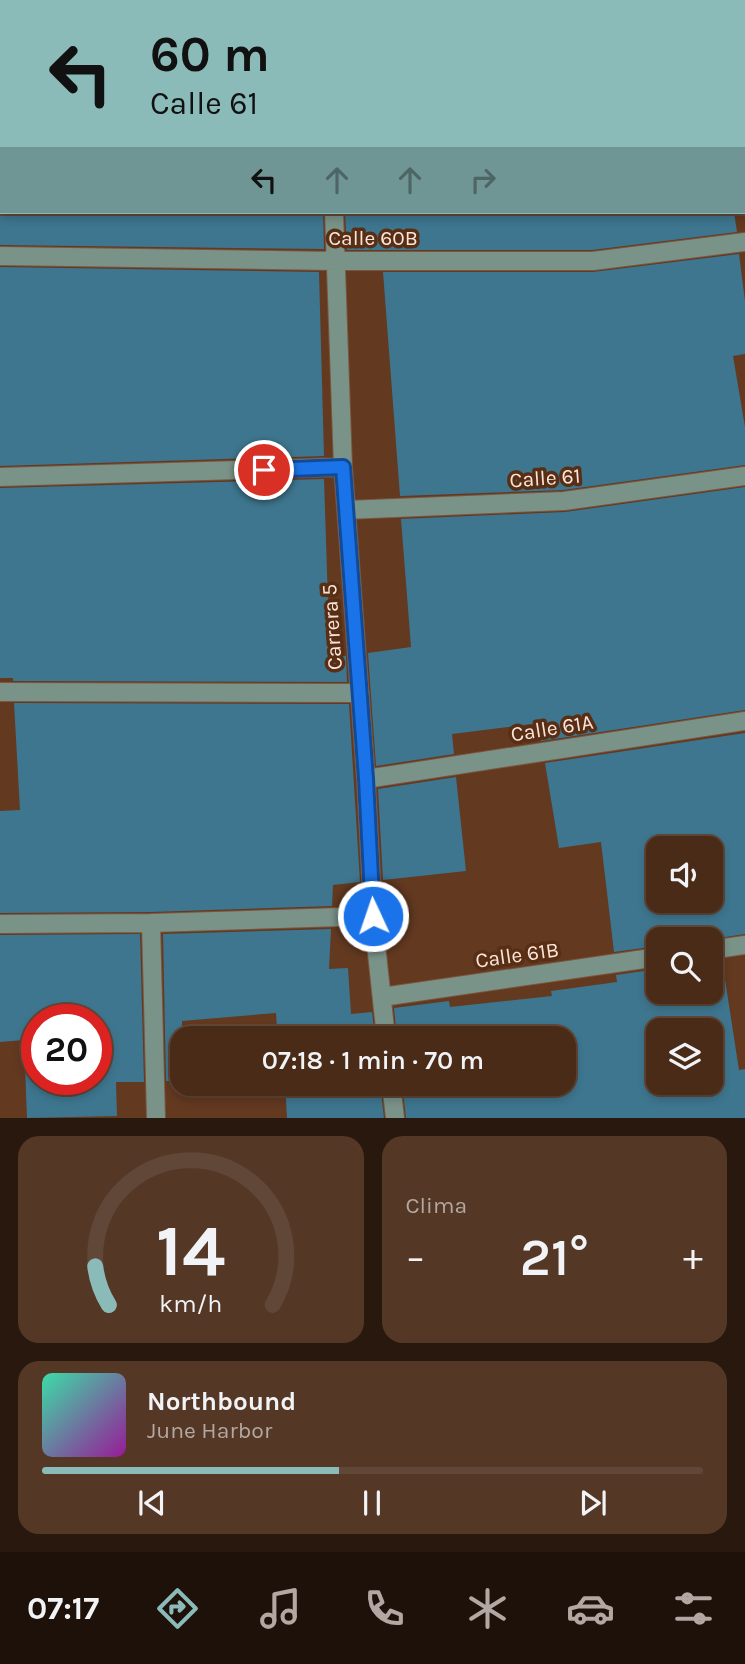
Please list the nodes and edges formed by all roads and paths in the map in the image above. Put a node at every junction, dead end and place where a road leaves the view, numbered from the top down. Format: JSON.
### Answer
{"nodes":[{"id":1,"x":334,"y":214,"type":"edge"},
{"id":2,"x":745,"y":242,"type":"edge"},
{"id":3,"x":0,"y":256,"type":"edge"},
{"id":4,"x":335,"y":261,"type":"junction"},
{"id":5,"x":343,"y":467,"type":"junction"},
{"id":6,"x":745,"y":476,"type":"edge"},
{"id":7,"x":0,"y":477,"type":"edge"},
{"id":8,"x":346,"y":510,"type":"junction"},
{"id":9,"x":0,"y":692,"type":"edge"},
{"id":10,"x":360,"y":693,"type":"junction"},
{"id":11,"x":745,"y":721,"type":"edge"},
{"id":12,"x":366,"y":779,"type":"junction"},
{"id":13,"x":373,"y":916,"type":"junction"},
{"id":14,"x":151,"y":923,"type":"junction"},
{"id":15,"x":0,"y":924,"type":"edge"},
{"id":16,"x":745,"y":945,"type":"edge"},
{"id":17,"x":723,"y":948,"type":"edge"},
{"id":18,"x":646,"y":959,"type":"edge"},
{"id":19,"x":382,"y":997,"type":"junction"},
{"id":20,"x":385,"y":1026,"type":"edge"},
{"id":21,"x":392,"y":1096,"type":"edge"},
{"id":22,"x":156,"y":1118,"type":"edge"},
{"id":23,"x":395,"y":1118,"type":"edge"}],
"edges":[{"from":1,"to":4,"type":"street","name":"Carrera 5"},
{"from":2,"to":4,"type":"street","name":"Calle 60B"},
{"from":3,"to":4,"type":"street","name":"Calle 60B"},
{"from":4,"to":5,"type":"street","name":"Carrera 5"},
{"from":5,"to":7,"type":"street"},
{"from":5,"to":8,"type":"street","name":"Carrera 5"},
{"from":6,"to":8,"type":"street","name":"Calle 61"},
{"from":8,"to":10,"type":"street","name":"Carrera 5"},
{"from":9,"to":10,"type":"street"},
{"from":10,"to":12,"type":"street","name":"Carrera 5"},
{"from":11,"to":12,"type":"street","name":"Calle 61A"},
{"from":12,"to":13,"type":"street","name":"Carrera 5"},
{"from":13,"to":14,"type":"street"},
{"from":13,"to":19,"type":"street","name":"Carrera 5"},
{"from":14,"to":15,"type":"street"},
{"from":14,"to":22,"type":"street"},
{"from":16,"to":17,"type":"street"},
{"from":18,"to":19,"type":"street","name":"Calle 61B"},
{"from":19,"to":20,"type":"street","name":"Carrera 5"},
{"from":21,"to":23,"type":"street"}]}
